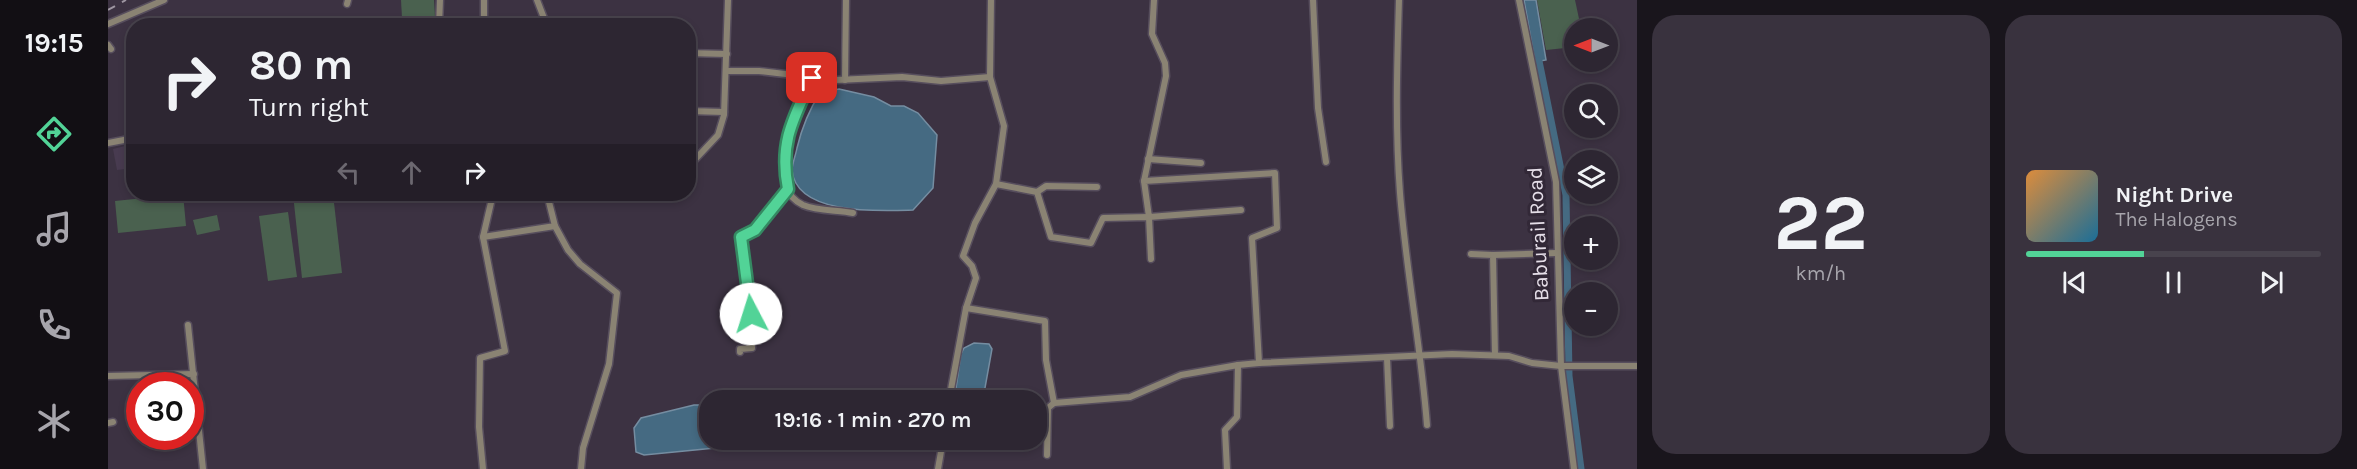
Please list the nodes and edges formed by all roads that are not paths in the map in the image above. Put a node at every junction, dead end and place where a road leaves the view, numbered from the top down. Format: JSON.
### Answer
{"nodes":[{"id":1,"x":164,"y":0,"type":"edge"},
{"id":2,"x":440,"y":0,"type":"edge"},
{"id":3,"x":484,"y":0,"type":"edge"},
{"id":4,"x":537,"y":0,"type":"edge"},
{"id":5,"x":728,"y":0,"type":"edge"},
{"id":6,"x":846,"y":0,"type":"edge"},
{"id":7,"x":992,"y":0,"type":"edge"},
{"id":8,"x":1154,"y":0,"type":"edge"},
{"id":9,"x":1313,"y":0,"type":"edge"},
{"id":10,"x":1399,"y":0,"type":"edge"},
{"id":11,"x":1519,"y":0,"type":"edge"},
{"id":12,"x":439,"y":18,"type":"edge"},
{"id":13,"x":484,"y":18,"type":"edge"},
{"id":14,"x":544,"y":18,"type":"edge"},
{"id":15,"x":108,"y":24,"type":"edge"},
{"id":16,"x":696,"y":53,"type":"edge"},
{"id":17,"x":727,"y":54,"type":"junction"},
{"id":18,"x":726,"y":71,"type":"junction"},
{"id":19,"x":990,"y":77,"type":"junction"},
{"id":20,"x":812,"y":78,"type":"junction"},
{"id":21,"x":845,"y":80,"type":"junction"},
{"id":22,"x":696,"y":111,"type":"edge"},
{"id":23,"x":724,"y":112,"type":"junction"},
{"id":24,"x":126,"y":140,"type":"edge"},
{"id":25,"x":108,"y":143,"type":"edge"},
{"id":26,"x":696,"y":158,"type":"edge"},
{"id":27,"x":1148,"y":159,"type":"junction"},
{"id":28,"x":1326,"y":162,"type":"dead end"},
{"id":29,"x":1201,"y":163,"type":"dead end"},
{"id":30,"x":1144,"y":181,"type":"junction"},
{"id":31,"x":996,"y":184,"type":"junction"},
{"id":32,"x":1097,"y":188,"type":"dead end"},
{"id":33,"x":788,"y":189,"type":"junction"},
{"id":34,"x":1037,"y":192,"type":"junction"},
{"id":35,"x":491,"y":201,"type":"edge"},
{"id":36,"x":549,"y":201,"type":"edge"},
{"id":37,"x":1241,"y":210,"type":"dead end"},
{"id":38,"x":853,"y":213,"type":"dead end"},
{"id":39,"x":1149,"y":217,"type":"junction"},
{"id":40,"x":555,"y":226,"type":"junction"},
{"id":41,"x":483,"y":237,"type":"junction"},
{"id":42,"x":1556,"y":253,"type":"junction"},
{"id":43,"x":1471,"y":254,"type":"dead end"},
{"id":44,"x":1493,"y":255,"type":"junction"},
{"id":45,"x":1151,"y":259,"type":"dead end"},
{"id":46,"x":966,"y":308,"type":"junction"},
{"id":47,"x":188,"y":325,"type":"dead end"},
{"id":48,"x":740,"y":352,"type":"dead end"},
{"id":49,"x":1495,"y":356,"type":"junction"},
{"id":50,"x":1422,"y":357,"type":"junction"},
{"id":51,"x":1387,"y":358,"type":"junction"},
{"id":52,"x":1259,"y":363,"type":"junction"},
{"id":53,"x":1238,"y":364,"type":"junction"},
{"id":54,"x":1561,"y":366,"type":"junction"},
{"id":55,"x":1637,"y":366,"type":"edge"},
{"id":56,"x":194,"y":372,"type":"edge"},
{"id":57,"x":108,"y":376,"type":"edge"},
{"id":58,"x":126,"y":376,"type":"edge"},
{"id":59,"x":951,"y":390,"type":"edge"},
{"id":60,"x":1054,"y":403,"type":"junction"},
{"id":61,"x":1048,"y":408,"type":"joint"},
{"id":62,"x":1427,"y":425,"type":"dead end"},
{"id":63,"x":1390,"y":426,"type":"dead end"},
{"id":64,"x":201,"y":450,"type":"edge"},
{"id":65,"x":941,"y":450,"type":"edge"},
{"id":66,"x":1047,"y":455,"type":"dead end"},
{"id":67,"x":203,"y":469,"type":"edge"},
{"id":68,"x":483,"y":469,"type":"edge"},
{"id":69,"x":580,"y":469,"type":"edge"},
{"id":70,"x":938,"y":469,"type":"edge"},
{"id":71,"x":1227,"y":469,"type":"edge"},
{"id":72,"x":1574,"y":469,"type":"edge"}],
"edges":[{"from":1,"to":15,"type":"street"},
{"from":2,"to":12,"type":"street"},
{"from":3,"to":13,"type":"street"},
{"from":4,"to":14,"type":"street"},
{"from":5,"to":17,"type":"street"},
{"from":6,"to":21,"type":"street"},
{"from":7,"to":19,"type":"street"},
{"from":8,"to":27,"type":"street"},
{"from":9,"to":28,"type":"street"},
{"from":10,"to":50,"type":"street"},
{"from":11,"to":42,"type":"street","name":"Baburail Road"},
{"from":16,"to":17,"type":"street"},
{"from":17,"to":18,"type":"street"},
{"from":18,"to":20,"type":"street"},
{"from":18,"to":23,"type":"street"},
{"from":19,"to":21,"type":"street"},
{"from":19,"to":31,"type":"street"},
{"from":20,"to":21,"type":"street"},
{"from":20,"to":33,"type":"street"},
{"from":22,"to":23,"type":"street"},
{"from":23,"to":26,"type":"street"},
{"from":24,"to":25,"type":"street"},
{"from":27,"to":29,"type":"street"},
{"from":27,"to":30,"type":"street"},
{"from":30,"to":39,"type":"street"},
{"from":30,"to":52,"type":"street"},
{"from":31,"to":34,"type":"street"},
{"from":31,"to":46,"type":"street"},
{"from":32,"to":34,"type":"street"},
{"from":33,"to":38,"type":"street"},
{"from":33,"to":48,"type":"street"},
{"from":34,"to":39,"type":"street"},
{"from":35,"to":41,"type":"street"},
{"from":36,"to":40,"type":"street"},
{"from":37,"to":39,"type":"street"},
{"from":39,"to":45,"type":"street"},
{"from":40,"to":41,"type":"street"},
{"from":40,"to":69,"type":"street"},
{"from":41,"to":68,"type":"street"},
{"from":42,"to":44,"type":"street"},
{"from":42,"to":54,"type":"street","name":"Baburail Road"},
{"from":43,"to":44,"type":"street"},
{"from":44,"to":49,"type":"street"},
{"from":46,"to":59,"type":"street"},
{"from":46,"to":60,"type":"street"},
{"from":47,"to":56,"type":"street"},
{"from":49,"to":50,"type":"street"},
{"from":49,"to":54,"type":"street"},
{"from":50,"to":51,"type":"street"},
{"from":50,"to":62,"type":"street"},
{"from":51,"to":52,"type":"street"},
{"from":51,"to":63,"type":"street"},
{"from":52,"to":53,"type":"street"},
{"from":53,"to":60,"type":"street"},
{"from":53,"to":71,"type":"street"},
{"from":54,"to":55,"type":"street"},
{"from":54,"to":72,"type":"street","name":"Baburail Road"},
{"from":57,"to":58,"type":"street"},
{"from":60,"to":61,"type":"street"},
{"from":61,"to":66,"type":"street"},
{"from":64,"to":67,"type":"street"},
{"from":65,"to":70,"type":"street"}]}
